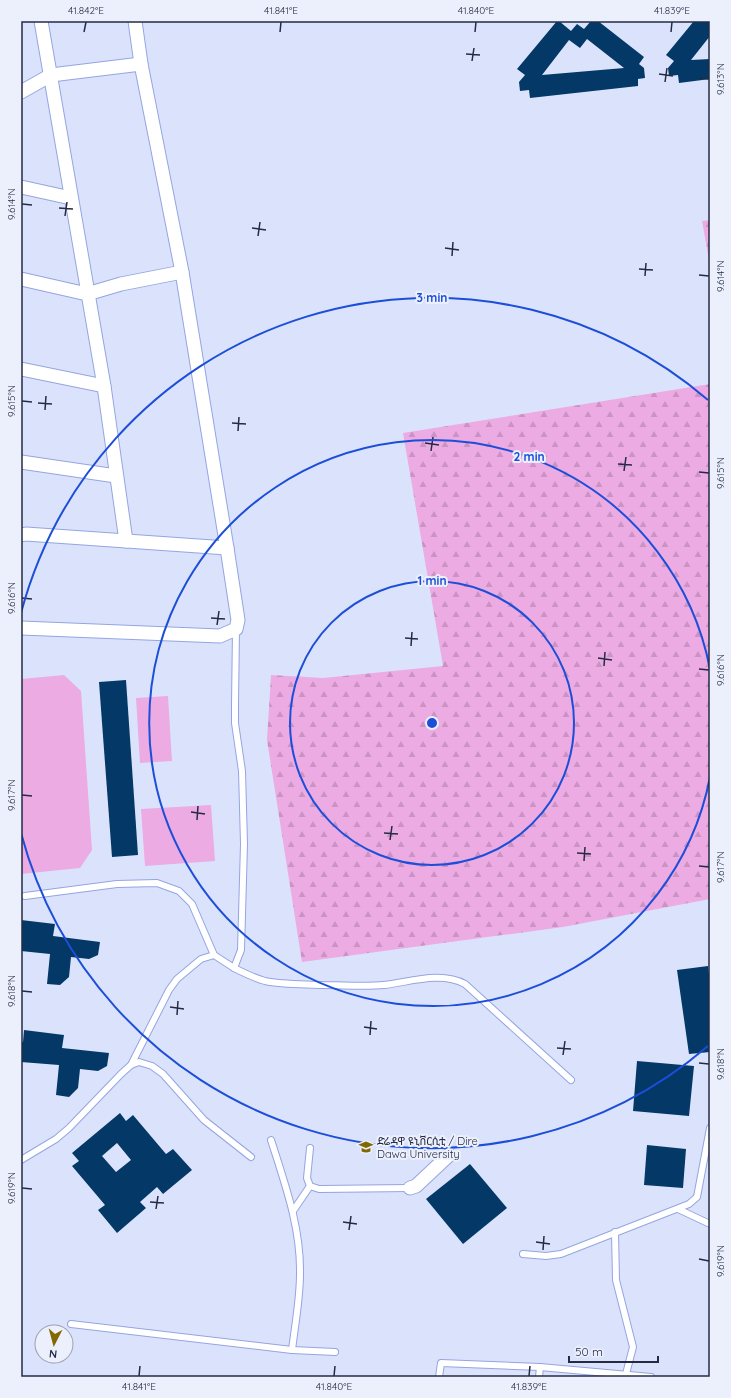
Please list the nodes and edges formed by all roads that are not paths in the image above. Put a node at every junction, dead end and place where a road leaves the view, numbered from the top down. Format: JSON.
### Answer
{"nodes":[{"id":1,"x":41,"y":21,"type":"edge"},
{"id":2,"x":135,"y":21,"type":"edge"},
{"id":3,"x":141,"y":64,"type":"junction"},
{"id":4,"x":51,"y":76,"type":"junction"},
{"id":5,"x":21,"y":92,"type":"edge"},
{"id":6,"x":21,"y":187,"type":"edge"},
{"id":7,"x":71,"y":198,"type":"junction"},
{"id":8,"x":182,"y":272,"type":"junction"},
{"id":9,"x":21,"y":279,"type":"edge"},
{"id":10,"x":87,"y":294,"type":"junction"},
{"id":11,"x":21,"y":369,"type":"edge"},
{"id":12,"x":104,"y":386,"type":"junction"},
{"id":13,"x":21,"y":462,"type":"edge"},
{"id":14,"x":116,"y":476,"type":"junction"},
{"id":15,"x":21,"y":535,"type":"edge"},
{"id":16,"x":126,"y":541,"type":"junction"},
{"id":17,"x":227,"y":548,"type":"junction"},
{"id":18,"x":21,"y":628,"type":"edge"},
{"id":19,"x":236,"y":629,"type":"junction"},
{"id":20,"x":25,"y":896,"type":"dead end"},
{"id":21,"x":214,"y":955,"type":"junction"},
{"id":22,"x":234,"y":968,"type":"junction"},
{"id":23,"x":131,"y":1064,"type":"junction"},
{"id":24,"x":571,"y":1080,"type":"dead end"},
{"id":25,"x":710,"y":1128,"type":"edge"},
{"id":26,"x":271,"y":1140,"type":"dead end"},
{"id":27,"x":310,"y":1148,"type":"dead end"},
{"id":28,"x":449,"y":1155,"type":"dead end"},
{"id":29,"x":251,"y":1157,"type":"dead end"},
{"id":30,"x":21,"y":1160,"type":"edge"},
{"id":31,"x":310,"y":1186,"type":"junction"},
{"id":32,"x":410,"y":1188,"type":"joint"},
{"id":33,"x":678,"y":1209,"type":"junction"},
{"id":34,"x":293,"y":1211,"type":"junction"},
{"id":35,"x":710,"y":1224,"type":"edge"},
{"id":36,"x":615,"y":1232,"type":"junction"},
{"id":37,"x":523,"y":1254,"type":"dead end"},
{"id":38,"x":74,"y":1324,"type":"edge"},
{"id":39,"x":292,"y":1350,"type":"junction"},
{"id":40,"x":334,"y":1352,"type":"dead end"},
{"id":41,"x":540,"y":1367,"type":"junction"},
{"id":42,"x":626,"y":1374,"type":"junction"},
{"id":43,"x":639,"y":1376,"type":"edge"},
{"id":44,"x":439,"y":1377,"type":"edge"},
{"id":45,"x":540,"y":1377,"type":"edge"},
{"id":46,"x":651,"y":1377,"type":"edge"}],
"edges":[{"from":1,"to":4,"type":"street"},
{"from":2,"to":3,"type":"street"},
{"from":3,"to":4,"type":"street"},
{"from":3,"to":8,"type":"street"},
{"from":4,"to":5,"type":"street"},
{"from":4,"to":7,"type":"street"},
{"from":6,"to":7,"type":"street"},
{"from":7,"to":10,"type":"street"},
{"from":8,"to":10,"type":"street"},
{"from":8,"to":17,"type":"street"},
{"from":9,"to":10,"type":"street"},
{"from":10,"to":12,"type":"street"},
{"from":11,"to":12,"type":"street"},
{"from":12,"to":14,"type":"street"},
{"from":13,"to":14,"type":"street"},
{"from":14,"to":16,"type":"street"},
{"from":15,"to":16,"type":"street"},
{"from":16,"to":17,"type":"street"},
{"from":17,"to":19,"type":"street"},
{"from":18,"to":19,"type":"street"},
{"from":19,"to":22,"type":"lane"},
{"from":20,"to":21,"type":"lane"},
{"from":21,"to":22,"type":"lane"},
{"from":21,"to":23,"type":"lane"},
{"from":22,"to":24,"type":"lane"},
{"from":23,"to":29,"type":"lane"},
{"from":23,"to":30,"type":"lane"},
{"from":25,"to":33,"type":"lane"},
{"from":26,"to":34,"type":"lane"},
{"from":27,"to":31,"type":"lane"},
{"from":28,"to":32,"type":"street"},
{"from":31,"to":32,"type":"lane"},
{"from":31,"to":34,"type":"lane"},
{"from":33,"to":35,"type":"lane"},
{"from":33,"to":36,"type":"lane"},
{"from":34,"to":39,"type":"lane"},
{"from":36,"to":37,"type":"lane"},
{"from":36,"to":42,"type":"lane"},
{"from":38,"to":39,"type":"lane"},
{"from":39,"to":40,"type":"lane"},
{"from":41,"to":42,"type":"lane"},
{"from":41,"to":44,"type":"lane"},
{"from":41,"to":45,"type":"lane"},
{"from":42,"to":43,"type":"lane"},
{"from":43,"to":46,"type":"lane"}]}
